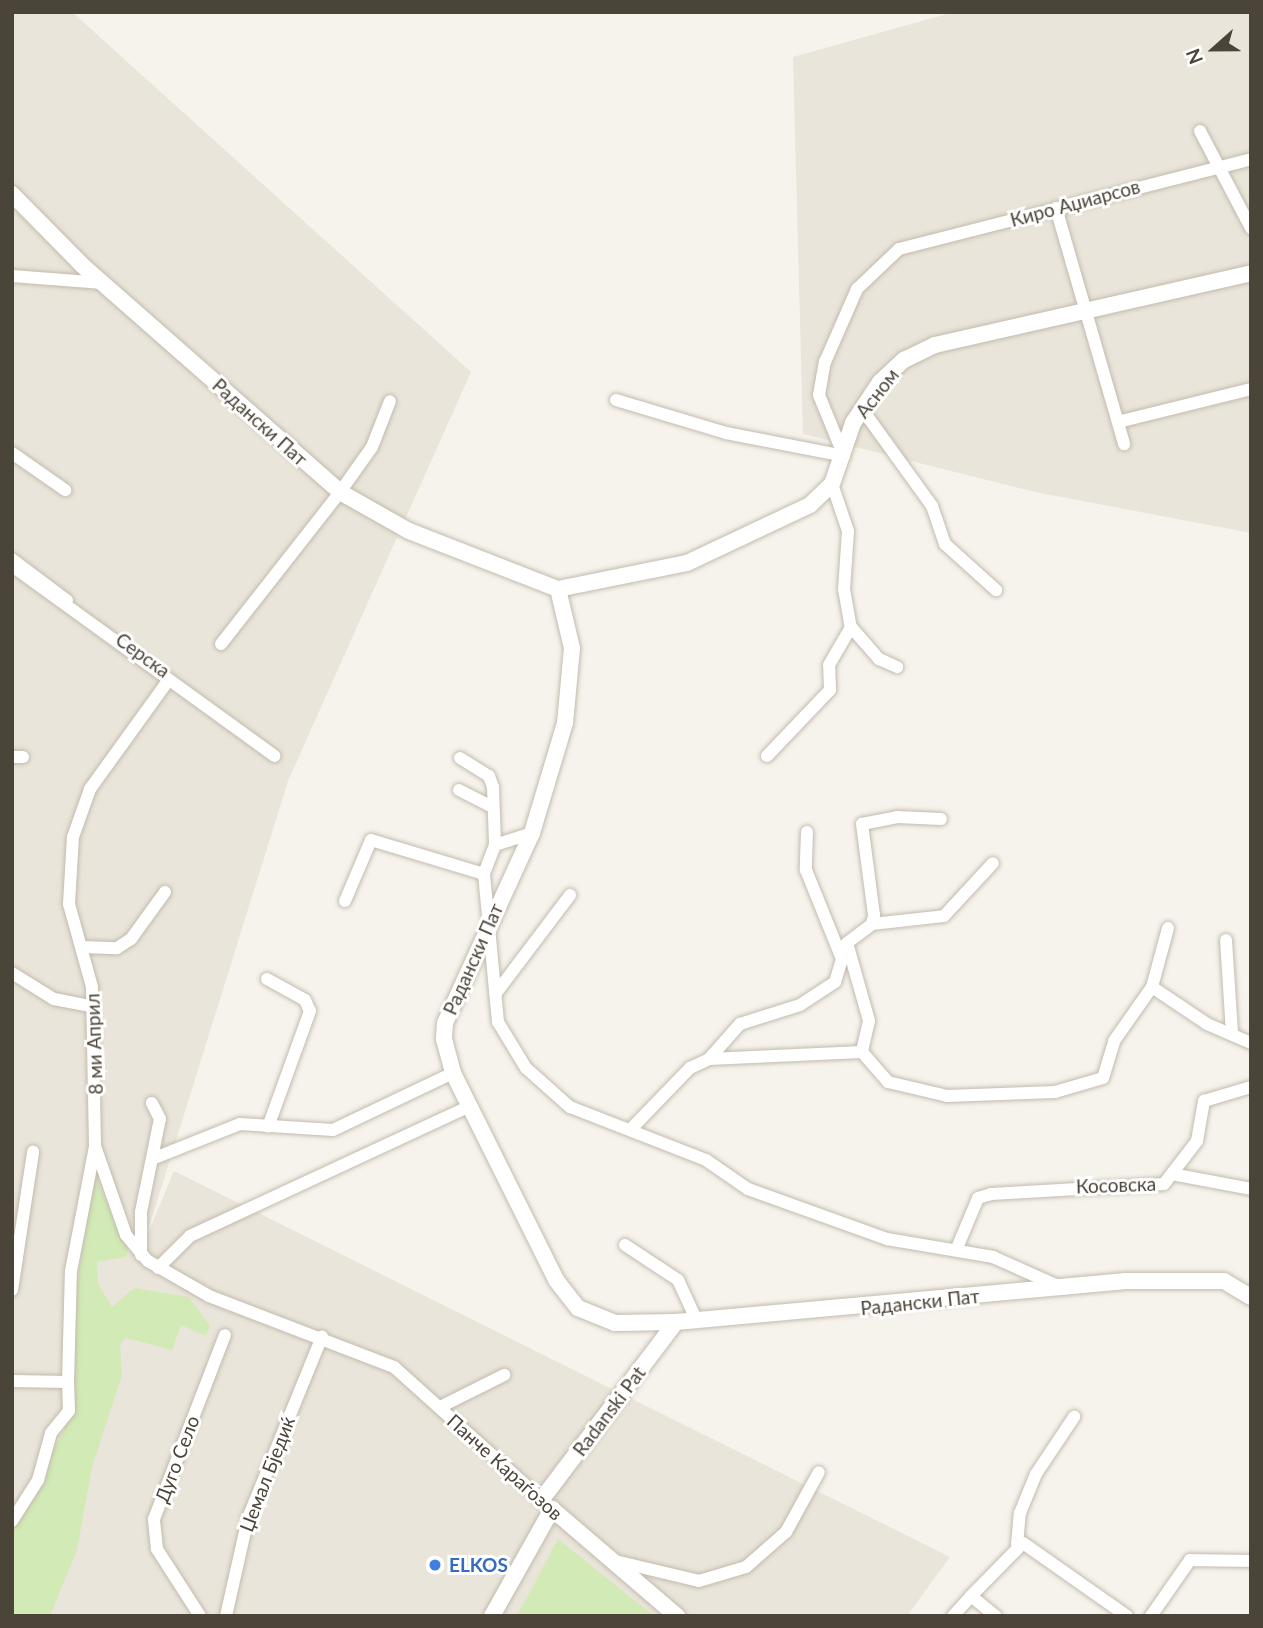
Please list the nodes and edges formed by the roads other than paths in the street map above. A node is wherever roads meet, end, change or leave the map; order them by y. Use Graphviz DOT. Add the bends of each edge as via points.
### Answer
graph roads {
  1 [pos="1200,131"];
  2 [pos="1251,159"];
  3 [pos="1221,165"];
  4 [pos="12,194"];
  5 [pos="1056,208"];
  6 [pos="1251,228"];
  7 [pos="1251,273"];
  8 [pos="12,276"];
  9 [pos="103,283"];
  10 [pos="1090,314"];
  11 [pos="1251,389"];
  12 [pos="616,400"];
  13 [pos="390,401"];
  14 [pos="862,409"];
  15 [pos="1118,422"];
  16 [pos="1124,444"];
  17 [pos="12,453"];
  18 [pos="844,456"];
  19 [pos="832,484"];
  20 [pos="65,490"];
  21 [pos="340,492"];
  22 [pos="12,558"];
  23 [pos="12,566"];
  24 [pos="558,589"];
  25 [pos="996,590"];
  26 [pos="851,627"];
  27 [pos="222,644"];
  28 [pos="897,667"];
  29 [pos="168,681"];
  30 [pos="271,754"];
  31 [pos="767,757"];
  32 [pos="460,758"];
  33 [pos="458,790"];
  34 [pos="493,807"];
  35 [pos="941,819"];
  36 [pos="807,832"];
  37 [pos="532,833"];
  38 [pos="495,845"];
  39 [pos="993,863"];
  40 [pos="484,874"];
  41 [pos="165,892"];
  42 [pos="570,895"];
  43 [pos="345,901"];
  44 [pos="872,925"];
  45 [pos="1168,928"];
  46 [pos="487,932"];
  47 [pos="1226,940"];
  48 [pos="847,943"];
  49 [pos="83,947"];
  50 [pos="842,959"];
  51 [pos="12,973"];
  52 [pos="267,979"];
  53 [pos="1152,987"];
  54 [pos="496,993"];
  55 [pos="89,1006"];
  56 [pos="1232,1034"];
  57 [pos="1251,1044"];
  58 [pos="862,1052"];
  59 [pos="709,1059"];
  60 [pos="453,1073"];
  61 [pos="1251,1087"];
  62 [pos="152,1103"];
  63 [pos="470,1106"];
  64 [pos="268,1127"];
  65 [pos="631,1129"];
  66 [pos="95,1146"];
  67 [pos="33,1152"];
  68 [pos="152,1159"];
  69 [pos="1177,1175"];
  70 [pos="1251,1189"];
  71 [pos="625,1245"];
  72 [pos="957,1248"];
  73 [pos="141,1255"];
  74 [pos="158,1268"];
  75 [pos="1063,1289"];
  76 [pos="12,1290"];
  77 [pos="1251,1297"];
  78 [pos="696,1319"];
  79 [pos="676,1322"];
  80 [pos="225,1335"];
  81 [pos="322,1337"];
  82 [pos="504,1374"];
  83 [pos="12,1381"];
  84 [pos="68,1382"];
  85 [pos="440,1407"];
  86 [pos="1074,1417"];
  87 [pos="818,1472"];
  88 [pos="547,1504"];
  89 [pos="12,1521"];
  90 [pos="1017,1545"];
  91 [pos="606,1558"];
  92 [pos="1251,1561"];
  93 [pos="971,1597"];
  94 [pos="673,1615"];
  95 [pos="201,1616"];
  96 [pos="226,1616"];
  97 [pos="492,1616"];
  98 [pos="953,1616"];
  99 [pos="996,1616"];
  100 [pos="1127,1616"];
  101 [pos="1151,1616"];
  1 -- 3 [label="street"];
  2 -- 3 [label="street, Киро Аџиарсов"];
  3 -- 5 [label="street, Киро Аџиарсов"];
  3 -- 6 [label="street"];
  4 -- 9 [label="street, Радански Пат"];
  5 -- 10 [label="street"];
  5 -- 18 [label="street, Киро Аџиарсов" via="899,249 857,289 825,362 819,395"];
  7 -- 10 [label="street, Асном"];
  8 -- 9 [label="street"];
  9 -- 21 [label="street, Радански Пат"];
  10 -- 14 [label="street, Асном" via="935,345 904,360"];
  10 -- 15 [label="street"];
  11 -- 15 [label="street"];
  12 -- 18 [label="street" via="726,433"];
  13 -- 21 [label="street" via="372,447"];
  14 -- 18 [label="street, Асном"];
  14 -- 25 [label="street" via="932,506 945,544"];
  15 -- 16 [label="street"];
  17 -- 20 [label="street"];
  18 -- 19 [label="street, Асном"];
  19 -- 24 [label="street" via="774,527 729,548 687,563"];
  19 -- 26 [label="street" via="848,531 844,589"];
  21 -- 24 [label="street, Радански Пат" via="409,531"];
  21 -- 27 [label="street"];
  22 -- 30 [label="street, Серска"];
  23 -- 29 [label="street"];
  24 -- 37 [label="street, Радански Пат" via="572,664 565,723"];
  26 -- 28 [label="street" via="879,659"];
  26 -- 31 [label="street" via="830,665 830,690"];
  29 -- 30 [label="street"];
  29 -- 49 [label="street, 8 ми Април" via="90,789 73,837 69,904"];
  32 -- 34 [label="street" via="489,776"];
  33 -- 34 [label="street"];
  34 -- 38 [label="street"];
  35 -- 44 [label="street" via="897,817 862,824"];
  36 -- 50 [label="street" via="806,870"];
  37 -- 38 [label="street"];
  37 -- 46 [label="street, Радански Пат"];
  38 -- 40 [label="street"];
  39 -- 44 [label="street" via="944,916"];
  40 -- 43 [label="street" via="371,840"];
  40 -- 46 [label="street"];
  41 -- 49 [label="street" via="131,939 117,948"];
  42 -- 54 [label="street"];
  44 -- 48 [label="street"];
  45 -- 53 [label="street"];
  46 -- 54 [label="street" via="496,958"];
  46 -- 60 [label="street, Радански Пат" via="445,1023"];
  47 -- 56 [label="street"];
  48 -- 50 [label="street"];
  48 -- 58 [label="street" via="869,1021"];
  49 -- 55 [label="street, 8 ми Април"];
  50 -- 59 [label="street" via="835,982 800,1005 740,1024"];
  51 -- 55 [label="street" via="54,999"];
  52 -- 64 [label="street" via="305,1000 310,1010"];
  53 -- 56 [label="street"];
  53 -- 58 [label="street" via="1114,1041 1103,1077 1092,1084 947,1096 888,1082"];
  54 -- 65 [label="street" via="498,1022 526,1068 570,1107"];
  55 -- 66 [label="street, 8 ми Април"];
  56 -- 57 [label="street"];
  58 -- 59 [label="street"];
  59 -- 65 [label="street" via="690,1068"];
  60 -- 63 [label="street, Радански Пат"];
  60 -- 64 [label="street" via="333,1130"];
  61 -- 69 [label="street, Косовска" via="1203,1101 1197,1141"];
  62 -- 68 [label="street" via="160,1119"];
  63 -- 74 [label="street" via="190,1236"];
  63 -- 79 [label="street, Радански Пат" via="565,1294 592,1318"];
  64 -- 68 [label="street" via="240,1124 209,1131"];
  65 -- 72 [label="street" via="706,1160 748,1189 887,1239"];
  66 -- 73 [label="street" via="126,1235"];
  66 -- 84 [label="street, 8 ми Април" via="71,1271"];
  67 -- 76 [label="street"];
  68 -- 73 [label="street"];
  69 -- 70 [label="street"];
  69 -- 72 [label="street, Косовска" via="1150,1187 1036,1188 978,1198"];
  71 -- 78 [label="street" via="678,1280"];
  72 -- 75 [label="street" via="993,1256"];
  73 -- 74 [label="street"];
  74 -- 81 [label="street, Панче Караѓозов" via="183,1283"];
  75 -- 77 [label="street, Радански Пат" via="1126,1281 1224,1280"];
  75 -- 78 [label="street, Радански Пат"];
  78 -- 79 [label="street, Радански Пат"];
  79 -- 88 [label="street, Radanski Pat"];
  80 -- 95 [label="street, Дуго Село" via="154,1518 157,1549"];
  81 -- 85 [label="street, Панче Караѓозов" via="394,1367"];
  81 -- 96 [label="street, Џемал Бједиќ" via="248,1518"];
  82 -- 85 [label="street"];
  83 -- 84 [label="street"];
  84 -- 89 [label="street, 8 ми Април" via="69,1411 51,1433 38,1480"];
  85 -- 88 [label="street, Панче Караѓозов"];
  86 -- 90 [label="street" via="1036,1474 1020,1513"];
  87 -- 91 [label="street" via="786,1532 746,1567 699,1581"];
  88 -- 91 [label="street, Панче Караѓозов"];
  88 -- 97 [label="street, Radanski Pat"];
  90 -- 93 [label="street"];
  90 -- 100 [label="street" via="1034,1549"];
  91 -- 94 [label="street, Панче Караѓозов"];
  92 -- 101 [label="street" via="1190,1560"];
  93 -- 98 [label="street"];
  93 -- 99 [label="street"];
}
